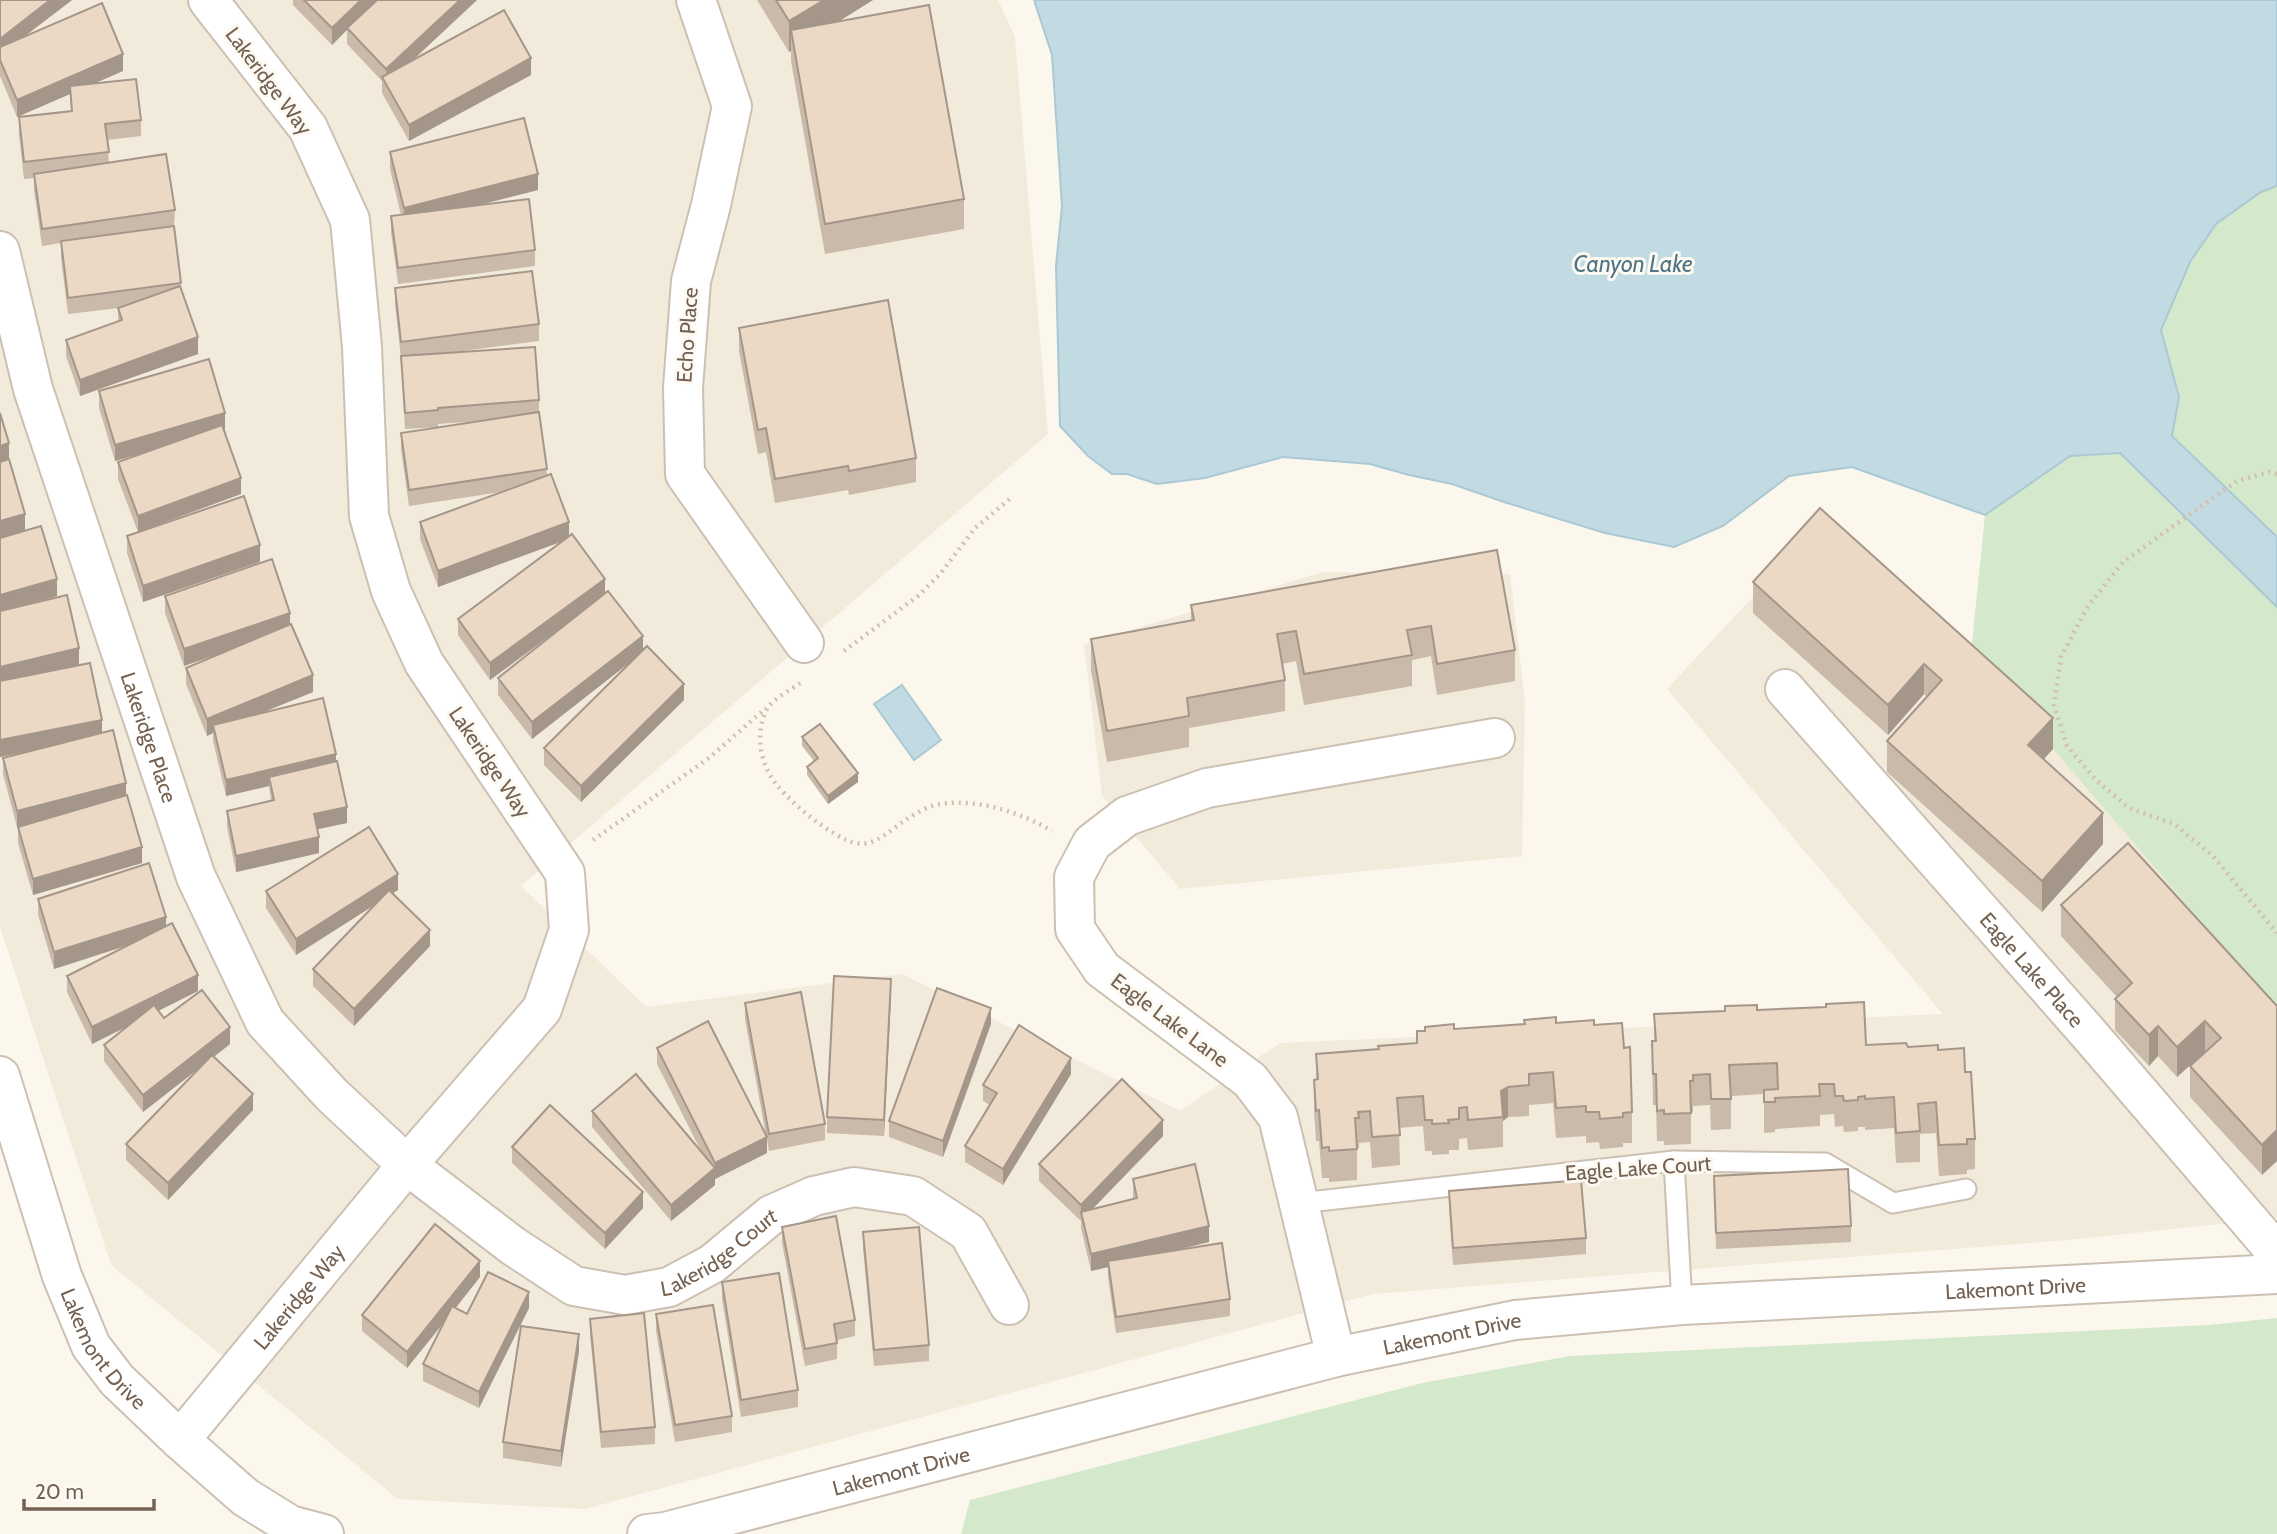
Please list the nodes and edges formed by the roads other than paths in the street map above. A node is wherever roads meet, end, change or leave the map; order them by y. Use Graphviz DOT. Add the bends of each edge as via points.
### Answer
graph roads {
  1 [pos="208,0"];
  2 [pos="695,0"];
  3 [pos="0,251"];
  4 [pos="816,654"];
  5 [pos="1785,689"];
  6 [pos="1495,738"];
  7 [pos="0,1076"];
  8 [pos="1674,1161"];
  9 [pos="407,1165"];
  10 [pos="1966,1189"];
  11 [pos="1300,1203"];
  12 [pos="2277,1253"];
  13 [pos="2277,1273"];
  14 [pos="1009,1305"];
  15 [pos="1682,1305"];
  16 [pos="1336,1357"];
  17 [pos="180,1440"];
  18 [pos="324,1534"];
  19 [pos="647,1534"];
  1 -- 9 [label="street, Lakeridge Way" via="308,128 350,220 362,347 369,516 391,591 424,663 565,873 569,930 542,1009"];
  2 -- 4 [label="street, Echo Place" via="732,106 691,281 682,388 685,474"];
  3 -- 9 [label="street, Lakeridge Place" via="33,389 196,877 265,1022 332,1096"];
  5 -- 12 [label="street, Eagle Lake Place"];
  6 -- 11 [label="street, Eagle Lake Lane" via="1207,788 1127,816 1092,843 1074,877 1075,929 1102,969 1250,1080 1278,1117"];
  7 -- 17 [label="street, Lakemont Drive" via="62,1276 91,1346 117,1380"];
  8 -- 10 [label="lane, Eagle Lake Court" via="1825,1163 1893,1203"];
  8 -- 11 [label="lane, Eagle Lake Court"];
  8 -- 15 [label="lane"];
  9 -- 14 [label="street, Lakeridge Court" via="513,1247 574,1286 625,1295 668,1287 712,1264 771,1215 814,1196 854,1187 913,1196 968,1232"];
  9 -- 17 [label="street, Lakeridge Way"];
  11 -- 16 [label="street, Eagle Lake Lane"];
  13 -- 15 [label="street, Lakemont Drive"];
  15 -- 16 [label="street, Lakemont Drive" via="1516,1320"];
  16 -- 19 [label="street, Lakemont Drive"];
  17 -- 18 [label="street, Lakemont Drive" via="245,1497 290,1525"];
}
